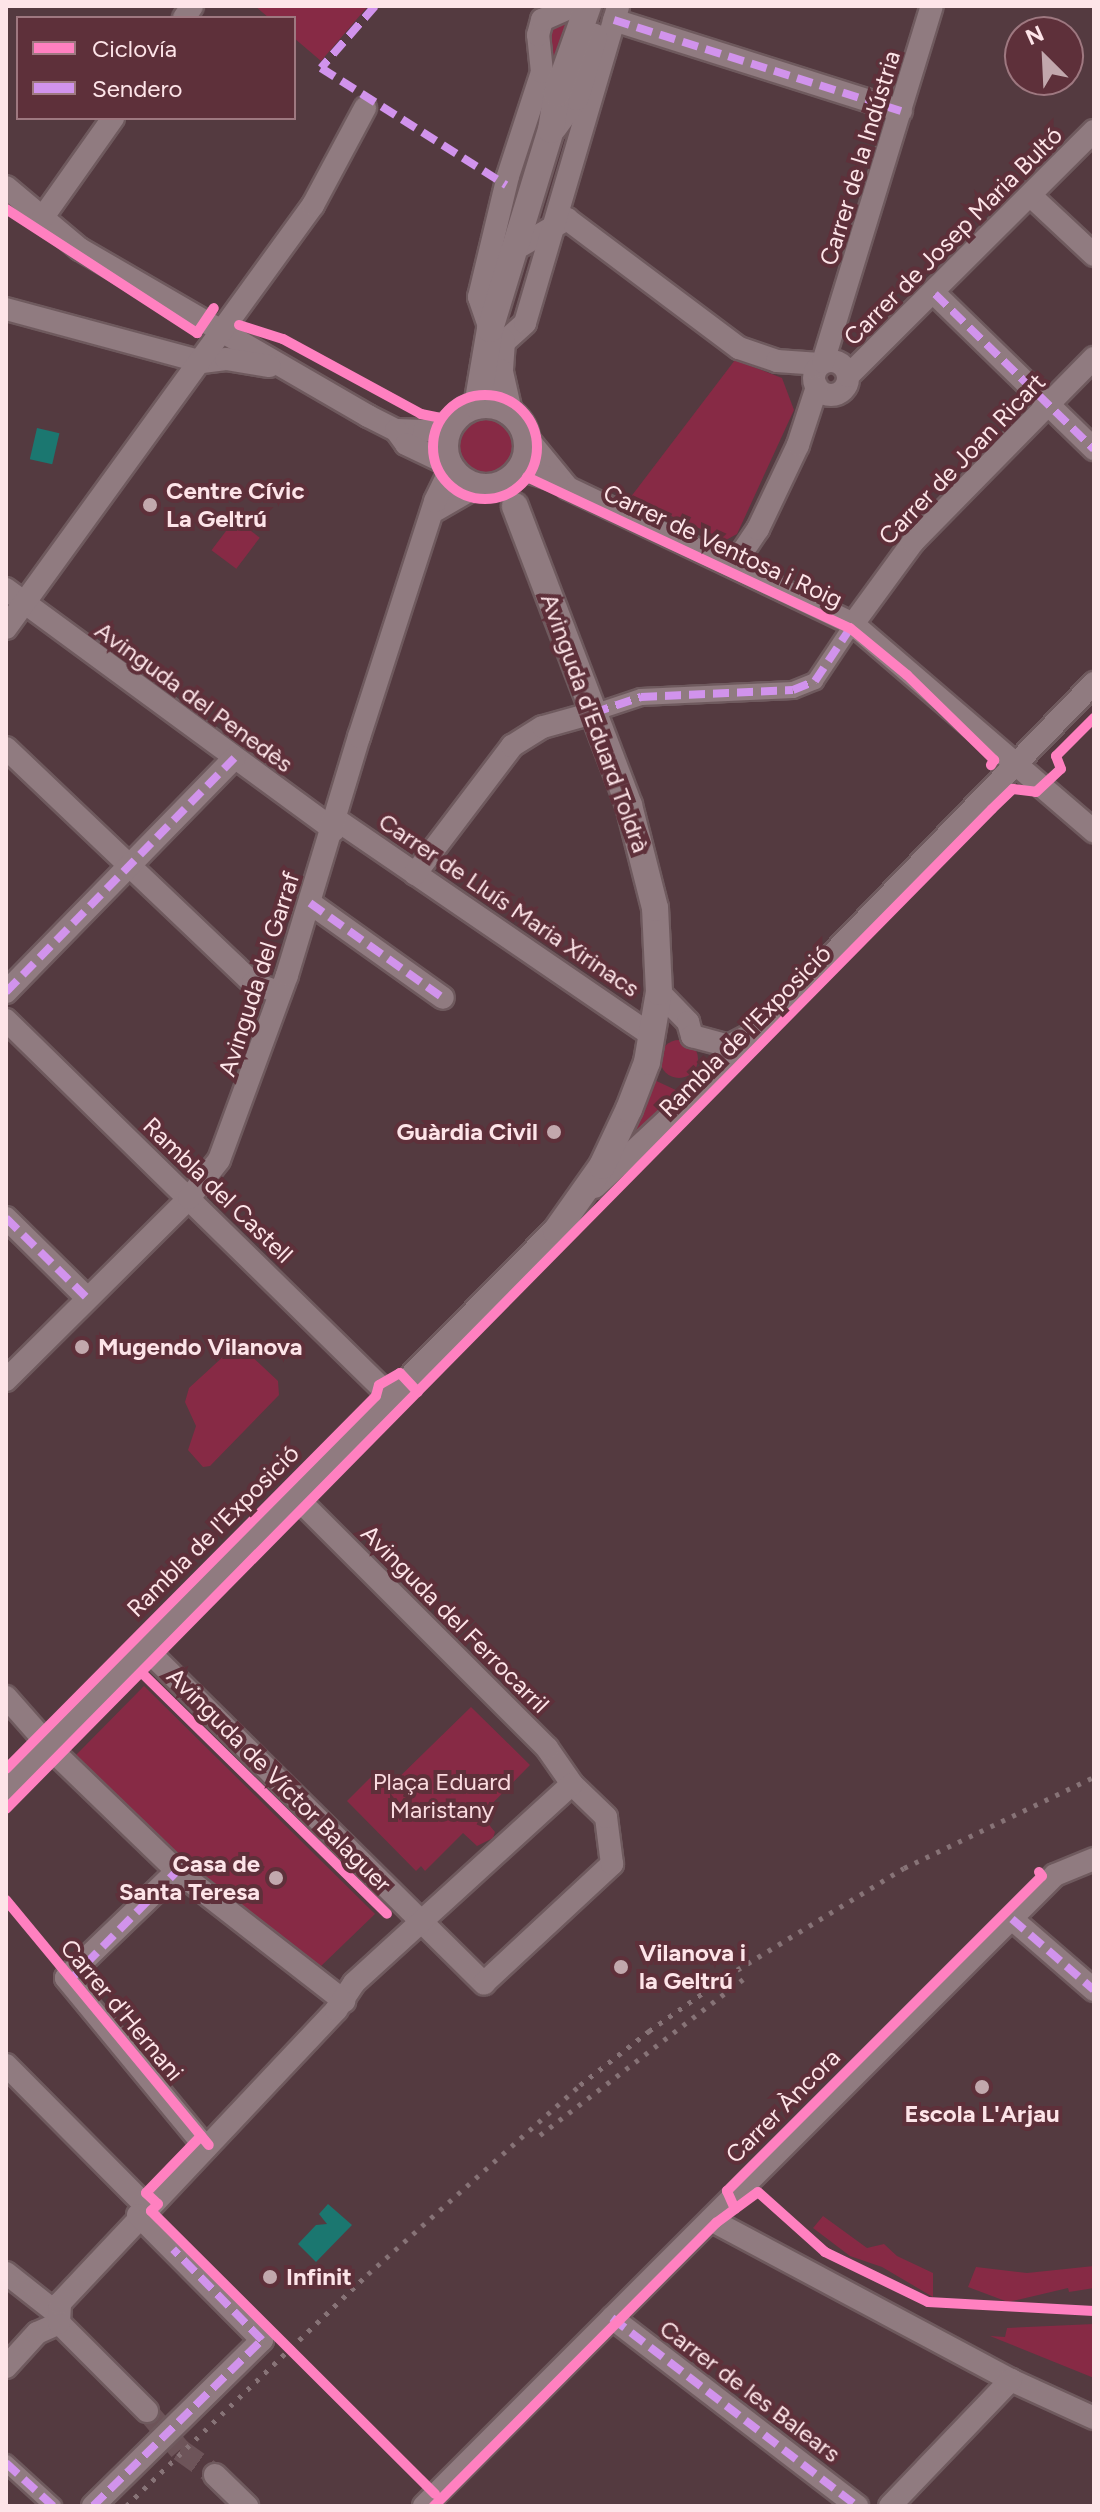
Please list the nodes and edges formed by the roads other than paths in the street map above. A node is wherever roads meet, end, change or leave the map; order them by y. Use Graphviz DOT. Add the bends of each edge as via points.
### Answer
graph roads {
  1 [pos="932,6"];
  2 [pos="612,11"];
  3 [pos="577,12"];
  4 [pos="590,55"];
  5 [pos="365,108"];
  6 [pos="901,111"];
  7 [pos="112,120"];
  8 [pos="551,130"];
  9 [pos="1094,131"];
  10 [pos="6,187"];
  11 [pos="1031,196"];
  12 [pos="43,217"];
  13 [pos="552,223"];
  14 [pos="512,251"];
  15 [pos="1094,255"];
  16 [pos="935,294"];
  17 [pos="6,309"];
  18 [pos="221,328"];
  19 [pos="496,336"];
  20 [pos="1094,358"];
  21 [pos="202,362"];
  22 [pos="277,367"];
  23 [pos="829,376"];
  24 [pos="1049,405"];
  25 [pos="477,406"];
  26 [pos="509,412"];
  27 [pos="452,422"];
  28 [pos="396,430"];
  29 [pos="527,438"];
  30 [pos="1094,449"];
  31 [pos="450,466"];
  32 [pos="517,473"];
  33 [pos="557,480"];
  34 [pos="482,487"];
  35 [pos="515,506"];
  36 [pos="436,510"];
  37 [pos="733,566"];
  38 [pos="6,589"];
  39 [pos="24,606"];
  40 [pos="853,624"];
  41 [pos="6,628"];
  42 [pos="1094,683"];
  43 [pos="593,713"];
  44 [pos="6,748"];
  45 [pos="234,758"];
  46 [pos="1017,764"];
  47 [pos="335,825"];
  48 [pos="1094,831"];
  49 [pos="130,865"];
  50 [pos="415,874"];
  51 [pos="310,903"];
  52 [pos="6,992"];
  53 [pos="659,992"];
  54 [pos="280,993"];
  55 [pos="443,998"];
  56 [pos="6,1020"];
  57 [pos="651,1035"];
  58 [pos="749,1035"];
  59 [pos="189,1198"];
  60 [pos="579,1202"];
  61 [pos="6,1218"];
  62 [pos="87,1298"];
  63 [pos="6,1380"];
  64 [pos="392,1398"];
  65 [pos="295,1496"];
  66 [pos="145,1648"];
  67 [pos="6,1697"];
  68 [pos="48,1747"];
  69 [pos="572,1784"];
  70 [pos="6,1790"];
  71 [pos="1094,1859"];
  72 [pos="177,1871"];
  73 [pos="1012,1919"];
  74 [pos="425,1922"];
  75 [pos="1094,1990"];
  76 [pos="344,2001"];
  77 [pos="6,2065"];
  78 [pos="206,2148"];
  79 [pos="145,2211"];
  80 [pos="711,2220"];
  81 [pos="6,2273"];
  82 [pos="59,2313"];
  83 [pos="612,2318"];
  84 [pos="6,2367"];
  85 [pos="1011,2380"];
  86 [pos="147,2411"];
  87 [pos="1094,2418"];
  88 [pos="6,2463"];
  89 [pos="215,2475"];
  90 [pos="435,2502"];
  91 [pos="53,2506"];
  92 [pos="93,2506"];
  93 [pos="247,2506"];
  94 [pos="857,2506"];
  95 [pos="890,2506"];
  1 -- 6 [label="street, Carrer de la Indústria"];
  2 -- 4 [label="street"];
  2 -- 6 [label="street"];
  2 -- 13 [label="street"];
  3 -- 4 [label="street" via="590,29"];
  3 -- 8 [label="street"];
  3 -- 19 [label="street" via="542,20 538,35 542,72 508,176 479,297"];
  4 -- 8 [label="street" via="576,97"];
  5 -- 18 [label="street" via="313,205"];
  6 -- 23 [label="street, Carrer de la Indústria" via="837,324 824,346"];
  7 -- 12 [label="street"];
  8 -- 14 [label="street"];
  9 -- 11 [label="street, Carrer de Josep Maria Bultó"];
  10 -- 12 [label="street"];
  11 -- 15 [label="street"];
  11 -- 16 [label="street, Carrer de Josep Maria Bultó"];
  12 -- 18 [label="street" via="80,249"];
  13 -- 14 [label="street"];
  13 -- 19 [label="street" via="525,323"];
  13 -- 23 [label="street" via="567,219 713,332 777,361"];
  14 -- 19 [label="street"];
  16 -- 23 [label="street, Carrer de Josep Maria Bultó"];
  16 -- 24 [label="street"];
  17 -- 21 [label="street"];
  18 -- 21 [label="street"];
  18 -- 22 [label="street"];
  19 -- 25 [label="street"];
  19 -- 26 [label="street"];
  20 -- 24 [label="street, Carrer de Joan Ricart"];
  21 -- 22 [label="street" via="226,359"];
  21 -- 39 [label="street"];
  22 -- 28 [label="street"];
  23 -- 37 [label="street, Carrer de la Indústria" via="758,529"];
  24 -- 30 [label="street"];
  24 -- 40 [label="street, Carrer de Joan Ricart" via="913,542"];
  25 -- 26 [label="street"];
  25 -- 27 [label="street"];
  26 -- 29 [label="street"];
  27 -- 28 [label="street" via="424,431"];
  27 -- 31 [label="street" via="444,443"];
  28 -- 31 [label="street" via="406,444"];
  29 -- 32 [label="street"];
  29 -- 33 [label="street, Carrer de Ventosa i Roig"];
  31 -- 34 [label="street"];
  31 -- 36 [label="street, Avinguda del Garraf"];
  32 -- 33 [label="street, Carrer de Ventosa i Roig"];
  32 -- 34 [label="street"];
  32 -- 35 [label="street, Avinguda d'Eduard Toldrà"];
  33 -- 37 [label="street, Carrer de Ventosa i Roig"];
  34 -- 35 [label="street"];
  34 -- 36 [label="street"];
  35 -- 43 [label="street, Avinguda d'Eduard Toldrà"];
  36 -- 47 [label="street, Avinguda del Garraf" via="359,737"];
  37 -- 40 [label="street, Carrer de Ventosa i Roig"];
  38 -- 39 [label="street, Avinguda del Penedès"];
  39 -- 41 [label="street"];
  39 -- 45 [label="street, Avinguda del Penedès"];
  40 -- 43 [label="street, Carrer de Joan Ricart" via="815,681 793,690 641,697"];
  40 -- 46 [label="street, Carrer de Ventosa i Roig"];
  42 -- 46 [label="street, Rambla de l'Exposició"];
  43 -- 50 [label="street, Carrer de Joan Ricart" via="543,727 512,746"];
  43 -- 53 [label="street, Avinguda d'Eduard Toldrà" via="650,882"];
  44 -- 49 [label="street"];
  45 -- 47 [label="street, Avinguda del Penedès"];
  45 -- 49 [label="street"];
  46 -- 48 [label="street, Carrer de Ventosa i Roig"];
  46 -- 58 [label="street, Rambla de l'Exposició"];
  47 -- 50 [label="street, Carrer de Lluís Maria Xirinacs"];
  47 -- 51 [label="street, Avinguda del Garraf"];
  49 -- 52 [label="street"];
  49 -- 54 [label="street" via="253,983"];
  50 -- 57 [label="street, Carrer de Lluís Maria Xirinacs"];
  51 -- 54 [label="street, Avinguda del Garraf"];
  51 -- 55 [label="street"];
  53 -- 57 [label="street, Avinguda d'Eduard Toldrà"];
  53 -- 58 [label="street" via="688,1022 692,1036 729,1046"];
  54 -- 59 [label="street, Avinguda del Garraf" via="237,1124 219,1160"];
  56 -- 59 [label="street, Rambla del Castell"];
  57 -- 60 [label="street, Rambla de l'Exposició" via="629,1109"];
  58 -- 60 [label="street, Rambla de l'Exposició" via="720,1071"];
  59 -- 62 [label="street, Avinguda del Garraf"];
  59 -- 64 [label="street, Rambla del Castell"];
  60 -- 64 [label="street, Rambla de l'Exposició"];
  61 -- 62 [label="street"];
  62 -- 63 [label="street, Avinguda del Garraf"];
  64 -- 65 [label="street, Rambla de l'Exposició"];
  65 -- 66 [label="street, Rambla de l'Exposició"];
  65 -- 69 [label="street, Avinguda del Ferrocarril" via="547,1748"];
  66 -- 68 [label="street, Rambla de l'Exposició"];
  66 -- 74 [label="street, Avinguda de Víctor Balaguer"];
  67 -- 68 [label="street"];
  68 -- 70 [label="street, Rambla de l'Exposició"];
  68 -- 72 [label="street"];
  69 -- 74 [label="street"];
  69 -- 74 [label="street" via="606,1817 612,1864 484,1983"];
  71 -- 73 [label="street, Carrer Àncora" via="1055,1875"];
  72 -- 76 [label="street"];
  72 -- 78 [label="street, Carrer d'Hernani" via="66,1978"];
  73 -- 75 [label="street"];
  73 -- 80 [label="street, Carrer Àncora"];
  74 -- 76 [label="street" via="404,1933 354,1983"];
  76 -- 78 [label="street"];
  77 -- 79 [label="street"];
  78 -- 79 [label="street"];
  79 -- 82 [label="street"];
  79 -- 92 [label="street" via="262,2340"];
  80 -- 83 [label="street, Carrer Àncora"];
  80 -- 85 [label="street"];
  81 -- 82 [label="street"];
  82 -- 84 [label="street"];
  82 -- 86 [label="street"];
  83 -- 90 [label="street, Carrer Àncora"];
  83 -- 94 [label="street, Carrer de les Balears"];
  85 -- 87 [label="street"];
  85 -- 95 [label="street"];
  88 -- 91 [label="street"];
  89 -- 93 [label="street"];
}
